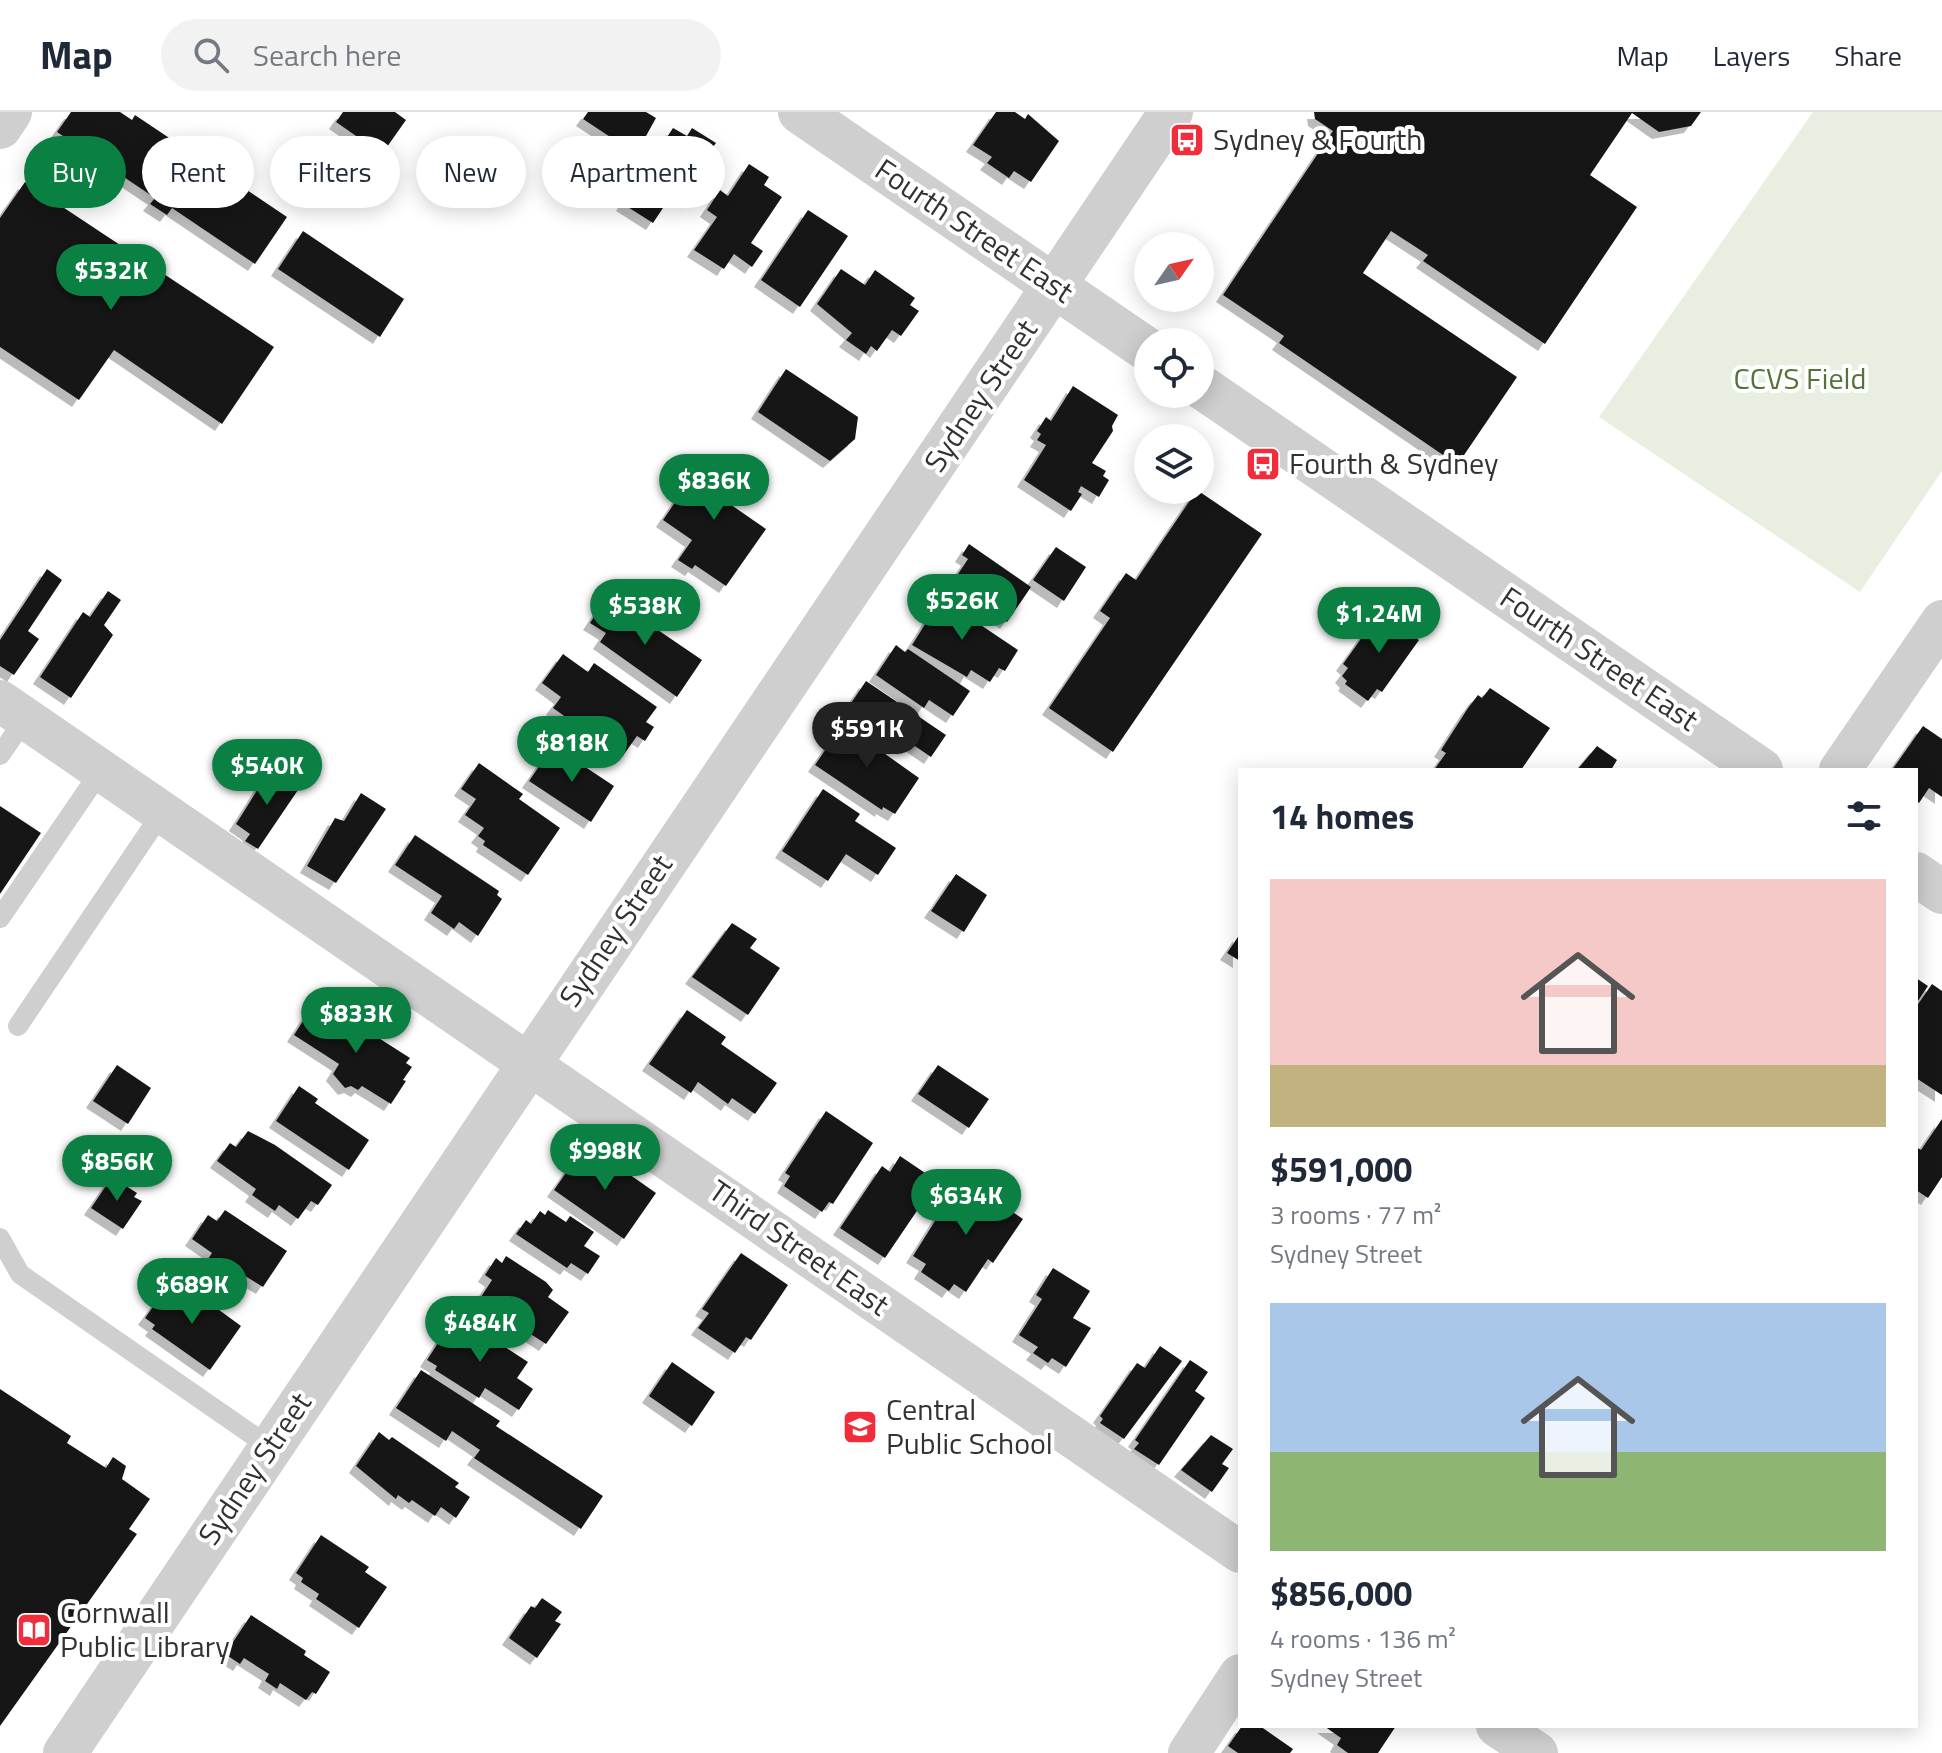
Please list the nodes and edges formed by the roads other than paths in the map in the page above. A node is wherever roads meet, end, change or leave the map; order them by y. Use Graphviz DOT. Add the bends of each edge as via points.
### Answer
graph roads {
  1 [pos="10,112"];
  2 [pos="800,112"];
  3 [pos="1171,112"];
  4 [pos="0,127"];
  5 [pos="1056,287"];
  6 [pos="1134,340"];
  7 [pos="1214,396"];
  8 [pos="1942,621"];
  9 [pos="12,710"];
  10 [pos="0,755"];
  11 [pos="1758,768"];
  12 [pos="1841,768"];
  13 [pos="102,769"];
  14 [pos="163,811"];
  15 [pos="1918,875"];
  16 [pos="1942,892"];
  17 [pos="0,918"];
  18 [pos="18,1026"];
  19 [pos="528,1061"];
  20 [pos="0,1238"];
  21 [pos="270,1447"];
  22 [pos="1238,1551"];
  23 [pos="1238,1678"];
  24 [pos="1500,1728"];
  25 [pos="65,1753"];
  26 [pos="1189,1753"];
  27 [pos="1537,1753"];
  1 -- 4 [label="street"];
  2 -- 5 [label="street, Fourth Street East"];
  3 -- 5 [label="street, Sydney Street"];
  5 -- 6 [label="street, Fourth Street East"];
  5 -- 19 [label="street, Sydney Street"];
  7 -- 11 [label="street, Fourth Street East"];
  8 -- 12 [label="street"];
  9 -- 10 [label="lane"];
  9 -- 13 [label="street, Third Street East"];
  13 -- 14 [label="street, Third Street East"];
  13 -- 17 [label="lane"];
  14 -- 18 [label="lane"];
  14 -- 19 [label="street, Third Street East"];
  15 -- 16 [label="street"];
  19 -- 21 [label="street, Sydney Street"];
  19 -- 22 [label="street, Third Street East"];
  20 -- 21 [label="lane" via="20,1274"];
  21 -- 25 [label="street, Sydney Street"];
  23 -- 26 [label="street"];
  24 -- 27 [label="street"];
}
